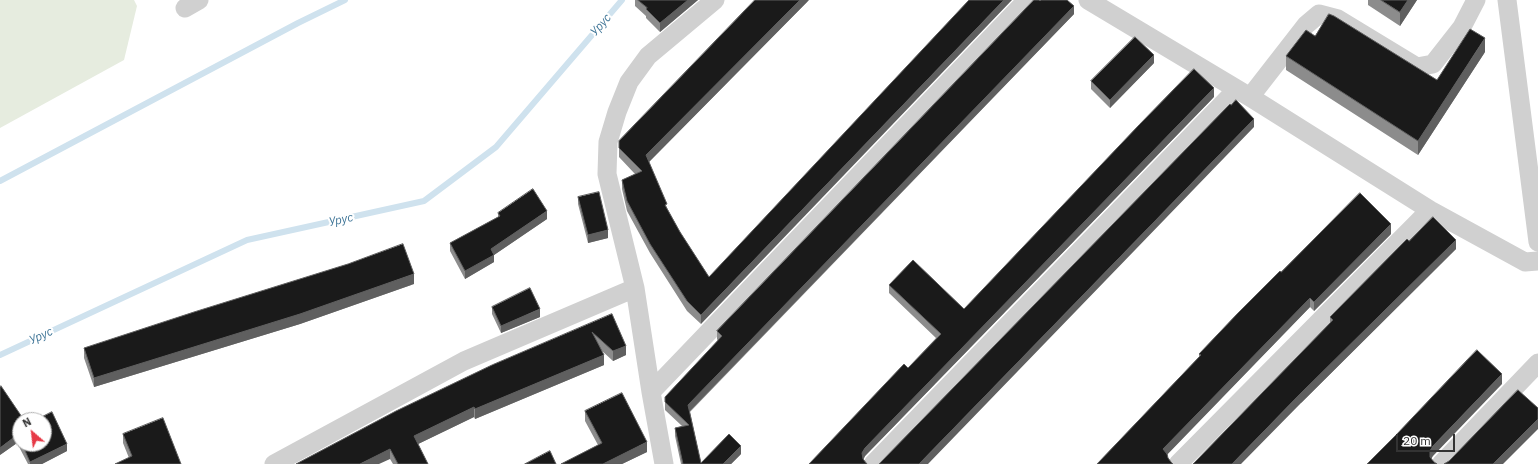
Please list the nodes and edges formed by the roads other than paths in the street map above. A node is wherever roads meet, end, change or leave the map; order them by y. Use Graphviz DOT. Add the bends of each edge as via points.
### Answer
graph roads {
  1 [pos="715,0"];
  2 [pos="1027,0"];
  3 [pos="1088,0"];
  4 [pos="1476,0"];
  5 [pos="1507,0"];
  6 [pos="1244,93"];
  7 [pos="1430,210"];
  8 [pos="1538,242"];
  9 [pos="1538,261"];
  10 [pos="635,288"];
  11 [pos="1538,363"];
  12 [pos="651,392"];
  13 [pos="274,464"];
  14 [pos="664,464"];
  15 [pos="873,464"];
  16 [pos="1178,464"];
  17 [pos="1442,464"];
  1 -- 10 [label="street" via="648,56 629,82 608,142 607,174"];
  2 -- 12 [label="street"];
  3 -- 6 [label="street"];
  4 -- 6 [label="street" via="1462,27 1433,64 1417,67 1338,19 1319,14"];
  5 -- 8 [label="street"];
  6 -- 7 [label="street"];
  6 -- 15 [label="street"];
  7 -- 9 [label="street" via="1525,262"];
  7 -- 16 [label="street"];
  10 -- 12 [label="street"];
  10 -- 13 [label="street" via="464,361"];
  11 -- 17 [label="street"];
  12 -- 14 [label="street"];
}
